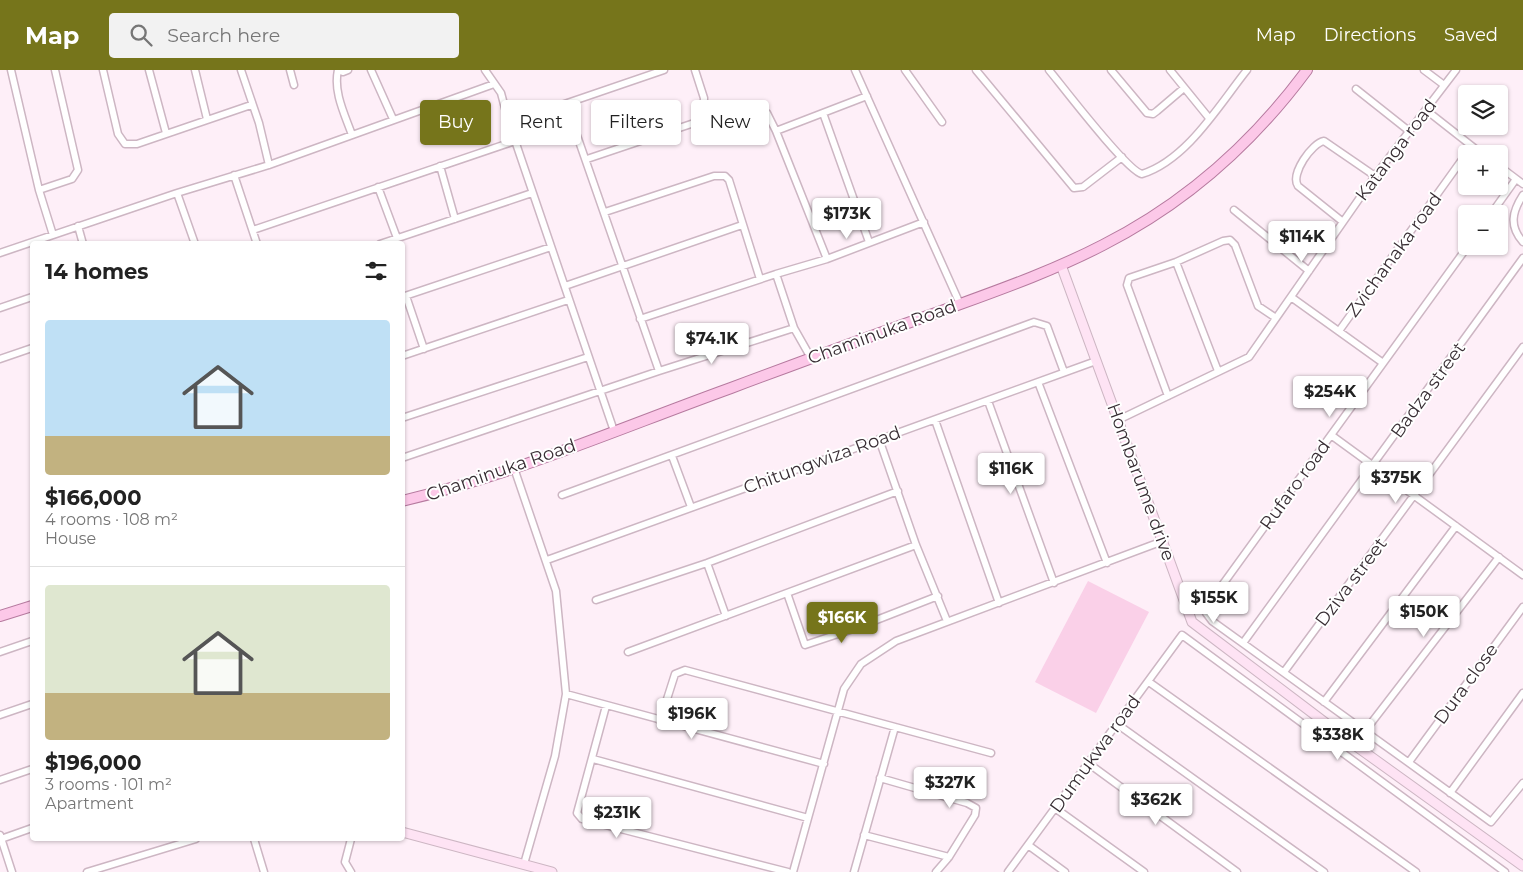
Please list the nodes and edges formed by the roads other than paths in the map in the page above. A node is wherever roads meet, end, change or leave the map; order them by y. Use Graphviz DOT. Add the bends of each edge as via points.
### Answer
graph roads {
  1 [pos="11,70"];
  2 [pos="55,70"];
  3 [pos="103,70"];
  4 [pos="149,70"];
  5 [pos="195,70"];
  6 [pos="241,70"];
  7 [pos="290,70"];
  8 [pos="338,70"];
  9 [pos="348,70"];
  10 [pos="371,70"];
  11 [pos="664,70"];
  12 [pos="696,70"];
  13 [pos="855,70"];
  14 [pos="905,70"];
  15 [pos="976,70"];
  16 [pos="1050,70"];
  17 [pos="1111,70"];
  18 [pos="1170,70"];
  19 [pos="1247,70"];
  20 [pos="1307,70"];
  21 [pos="1424,70"];
  22 [pos="1456,70"];
  23 [pos="489,71"];
  24 [pos="494,84"];
  25 [pos="294,85"];
  26 [pos="1444,85"];
  27 [pos="1184,88"];
  28 [pos="1356,89"];
  29 [pos="867,96"];
  30 [pos="503,100"];
  31 [pos="578,100"];
  32 [pos="704,100"];
  33 [pos="251,105"];
  34 [pos="1426,110"];
  35 [pos="823,113"];
  36 [pos="769,117"];
  37 [pos="1209,118"];
  38 [pos="207,119"];
  39 [pos="393,120"];
  40 [pos="942,122"];
  41 [pos="691,124"];
  42 [pos="776,131"];
  43 [pos="1409,131"];
  44 [pos="166,133"];
  45 [pos="352,135"];
  46 [pos="503,145"];
  47 [pos="516,145"];
  48 [pos="581,145"];
  49 [pos="1471,145"];
  50 [pos="1122,157"];
  51 [pos="586,159"];
  52 [pos="269,165"];
  53 [pos="1458,165"];
  54 [pos="440,166"];
  55 [pos="1508,173"];
  56 [pos="234,176"];
  57 [pos="1375,176"];
  58 [pos="1516,179"];
  59 [pos="1523,184"];
  60 [pos="378,187"];
  61 [pos="39,190"];
  62 [pos="177,193"];
  63 [pos="532,193"];
  64 [pos="1523,195"];
  65 [pos="1497,205"];
  66 [pos="1234,210"];
  67 [pos="605,212"];
  68 [pos="455,219"];
  69 [pos="924,222"];
  70 [pos="1343,222"];
  71 [pos="742,225"];
  72 [pos="78,226"];
  73 [pos="252,230"];
  74 [pos="53,235"];
  75 [pos="397,238"];
  76 [pos="35,241"];
  77 [pos="82,241"];
  78 [pos="194,241"];
  79 [pos="256,241"];
  80 [pos="388,241"];
  81 [pos="869,242"];
  82 [pos="1523,242"];
  83 [pos="30,243"];
  84 [pos="552,247"];
  85 [pos="0,253"];
  86 [pos="1461,255"];
  87 [pos="1523,258"];
  88 [pos="827,259"];
  89 [pos="1176,262"];
  90 [pos="1061,265"];
  91 [pos="622,266"];
  92 [pos="1309,271"];
  93 [pos="776,274"];
  94 [pos="760,279"];
  95 [pos="564,286"];
  96 [pos="405,296"];
  97 [pos="1291,297"];
  98 [pos="30,298"];
  99 [pos="405,299"];
  100 [pos="568,300"];
  101 [pos="960,304"];
  102 [pos="0,308"];
  103 [pos="1276,318"];
  104 [pos="640,320"];
  105 [pos="794,328"];
  106 [pos="1339,331"];
  107 [pos="1523,347"];
  108 [pos="30,349"];
  109 [pos="424,349"];
  110 [pos="405,355"];
  111 [pos="588,357"];
  112 [pos="811,358"];
  113 [pos="0,359"];
  114 [pos="1096,361"];
  115 [pos="1383,363"];
  116 [pos="659,371"];
  117 [pos="1218,371"];
  118 [pos="1064,372"];
  119 [pos="1038,382"];
  120 [pos="601,392"];
  121 [pos="1168,396"];
  122 [pos="988,401"];
  123 [pos="405,417"];
  124 [pos="935,420"];
  125 [pos="1118,420"];
  126 [pos="614,430"];
  127 [pos="1331,435"];
  128 [pos="879,439"];
  129 [pos="672,456"];
  130 [pos="405,457"];
  131 [pos="1373,466"];
  132 [pos="514,468"];
  133 [pos="898,491"];
  134 [pos="562,495"];
  135 [pos="1415,496"];
  136 [pos="405,501"];
  137 [pos="691,508"];
  138 [pos="1456,526"];
  139 [pos="1163,541"];
  140 [pos="916,544"];
  141 [pos="1499,557"];
  142 [pos="547,560"];
  143 [pos="707,563"];
  144 [pos="1107,563"];
  145 [pos="1523,575"];
  146 [pos="1054,583"];
  147 [pos="786,593"];
  148 [pos="938,596"];
  149 [pos="596,600"];
  150 [pos="999,603"];
  151 [pos="30,607"];
  152 [pos="1523,607"];
  153 [pos="0,616"];
  154 [pos="726,616"];
  155 [pos="948,622"];
  156 [pos="30,642"];
  157 [pos="1243,643"];
  158 [pos="0,652"];
  159 [pos="628,652"];
  160 [pos="1284,672"];
  161 [pos="1149,682"];
  162 [pos="1523,692"];
  163 [pos="566,694"];
  164 [pos="1324,702"];
  165 [pos="30,705"];
  166 [pos="606,706"];
  167 [pos="837,711"];
  168 [pos="0,715"];
  169 [pos="660,721"];
  170 [pos="1117,724"];
  171 [pos="894,727"];
  172 [pos="1365,731"];
  173 [pos="991,753"];
  174 [pos="593,760"];
  175 [pos="1409,762"];
  176 [pos="1088,763"];
  177 [pos="824,764"];
  178 [pos="30,770"];
  179 [pos="880,778"];
  180 [pos="0,780"];
  181 [pos="1522,785"];
  182 [pos="1450,793"];
  183 [pos="1055,808"];
  184 [pos="808,818"];
  185 [pos="30,829"];
  186 [pos="405,833"];
  187 [pos="864,835"];
  188 [pos="1,837"];
  189 [pos="189,841"];
  190 [pos="255,841"];
  191 [pos="350,841"];
  192 [pos="1028,845"];
  193 [pos="949,857"];
  194 [pos="1523,867"];
  195 [pos="524,868"];
  196 [pos="12,872"];
  197 [pos="87,872"];
  198 [pos="264,872"];
  199 [pos="351,872"];
  200 [pos="552,872"];
  201 [pos="788,872"];
  202 [pos="793,872"];
  203 [pos="854,872"];
  204 [pos="936,872"];
  205 [pos="1008,872"];
  206 [pos="1065,872"];
  207 [pos="1144,872"];
  208 [pos="1237,872"];
  209 [pos="1324,872"];
  210 [pos="1416,872"];
  211 [pos="1505,872"];
  212 [pos="1520,872"];
  1 -- 61 [label="street"];
  2 -- 61 [label="street" via="78,170 72,178"];
  3 -- 44 [label="street" via="118,134 125,144 137,144"];
  4 -- 44 [label="street"];
  5 -- 38 [label="street"];
  6 -- 33 [label="street"];
  7 -- 25 [label="street"];
  8 -- 9 [label="street"];
  8 -- 45 [label="street" via="337,89"];
  10 -- 39 [label="street"];
  11 -- 31 [label="street"];
  12 -- 32 [label="street"];
  13 -- 29 [label="street"];
  14 -- 40 [label="street"];
  15 -- 50 [label="street" via="1074,188 1083,187"];
  16 -- 50 [label="street"];
  17 -- 27 [label="street" via="1147,113 1157,112"];
  18 -- 27 [label="street"];
  19 -- 37 [label="street"];
  20 -- 90 [label="main road, Chaminuka Road" via="1258,129 1200,182 1131,230"];
  21 -- 26 [label="street"];
  22 -- 26 [label="street, Katanga road"];
  23 -- 24 [label="street"];
  24 -- 30 [label="street"];
  24 -- 39 [label="street"];
  26 -- 34 [label="street, Katanga road"];
  27 -- 37 [label="street"];
  28 -- 43 [label="street"];
  29 -- 35 [label="street"];
  29 -- 69 [label="street"];
  33 -- 38 [label="street"];
  33 -- 52 [label="street" via="259,122"];
  34 -- 43 [label="street, Katanga road"];
  34 -- 49 [label="street"];
  35 -- 42 [label="street"];
  35 -- 81 [label="street"];
  36 -- 42 [label="street"];
  37 -- 50 [label="street" via="1183,149 1146,172 1136,172"];
  38 -- 44 [label="street"];
  39 -- 45 [label="street"];
  41 -- 51 [label="street"];
  42 -- 88 [label="street"];
  43 -- 57 [label="street, Katanga road"];
  45 -- 52 [label="street"];
  46 -- 54 [label="street"];
  47 -- 63 [label="street"];
  48 -- 51 [label="street"];
  51 -- 67 [label="street"];
  52 -- 56 [label="street"];
  53 -- 106 [label="street, Zvichanaka road"];
  54 -- 60 [label="street"];
  54 -- 68 [label="street"];
  55 -- 58 [label="street"];
  56 -- 62 [label="street"];
  56 -- 73 [label="street"];
  57 -- 70 [label="street, Katanga road"];
  57 -- 70 [label="street" via="1324,141 1318,143 1298,169 1295,178 1298,186"];
  58 -- 59 [label="street"];
  58 -- 65 [label="street"];
  60 -- 73 [label="street"];
  60 -- 75 [label="street"];
  61 -- 74 [label="street"];
  62 -- 72 [label="street"];
  62 -- 78 [label="street"];
  63 -- 68 [label="street"];
  63 -- 84 [label="street"];
  64 -- 82 [label="street" via="1513,214 1515,234"];
  66 -- 92 [label="street"];
  67 -- 71 [label="street" via="720,176 729,180"];
  67 -- 91 [label="street"];
  68 -- 75 [label="street"];
  69 -- 81 [label="street"];
  69 -- 101 [label="street"];
  70 -- 92 [label="street, Katanga road"];
  71 -- 91 [label="street"];
  71 -- 94 [label="street"];
  72 -- 74 [label="street"];
  72 -- 77 [label="street"];
  73 -- 79 [label="street"];
  74 -- 76 [label="street"];
  75 -- 80 [label="street"];
  81 -- 88 [label="street"];
  83 -- 85 [label="street"];
  84 -- 95 [label="street"];
  84 -- 96 [label="street"];
  86 -- 115 [label="street, Rufaro road"];
  87 -- 131 [label="street, Badza street"];
  88 -- 93 [label="street"];
  89 -- 103 [label="street" via="1230,240 1235,245 1258,306"];
  89 -- 117 [label="street"];
  89 -- 121 [label="street" via="1129,278 1127,285"];
  90 -- 101 [label="main road, Chaminuka Road"];
  90 -- 114 [label="street, Hombarume drive"];
  91 -- 95 [label="street"];
  91 -- 104 [label="street"];
  92 -- 97 [label="street, Katanga road"];
  93 -- 94 [label="street"];
  93 -- 105 [label="street"];
  94 -- 104 [label="street"];
  95 -- 100 [label="street"];
  97 -- 103 [label="street, Katanga road"];
  97 -- 106 [label="street"];
  98 -- 102 [label="street"];
  99 -- 109 [label="street"];
  100 -- 109 [label="street"];
  100 -- 111 [label="street"];
  101 -- 112 [label="main road, Chaminuka Road"];
  103 -- 117 [label="street, Katanga road" via="1249,357"];
  104 -- 116 [label="street"];
  105 -- 112 [label="street"];
  105 -- 116 [label="street"];
  106 -- 115 [label="street"];
  107 -- 135 [label="street, Dziva street"];
  108 -- 113 [label="street"];
  109 -- 110 [label="street"];
  111 -- 120 [label="street"];
  111 -- 123 [label="street"];
  112 -- 126 [label="main road, Chaminuka Road"];
  114 -- 118 [label="street, Chitungwiza Road"];
  114 -- 125 [label="street, Hombarume drive"];
  115 -- 127 [label="street, Rufaro road"];
  116 -- 120 [label="street"];
  117 -- 121 [label="street, Katanga road"];
  118 -- 119 [label="street, Chitungwiza Road"];
  118 -- 129 [label="street" via="1047,326 1034,322"];
  119 -- 122 [label="street, Chitungwiza Road"];
  119 -- 144 [label="street"];
  120 -- 126 [label="street"];
  120 -- 130 [label="street"];
  121 -- 125 [label="street, Katanga road"];
  122 -- 124 [label="street, Chitungwiza Road"];
  122 -- 146 [label="street"];
  124 -- 128 [label="street, Chitungwiza Road"];
  124 -- 150 [label="street"];
  125 -- 139 [label="street, Hombarume drive"];
  126 -- 132 [label="main road, Chaminuka Road"];
  127 -- 131 [label="street"];
  127 -- 157 [label="street, Rufaro road" via="1210,602 1206,612 1212,621"];
  128 -- 133 [label="street"];
  128 -- 137 [label="street, Chitungwiza Road"];
  129 -- 134 [label="street"];
  129 -- 137 [label="street"];
  131 -- 135 [label="street"];
  131 -- 157 [label="street, Badza street"];
  132 -- 136 [label="main road, Chaminuka Road"];
  132 -- 142 [label="street"];
  133 -- 140 [label="street"];
  133 -- 143 [label="street"];
  135 -- 138 [label="street"];
  135 -- 160 [label="street, Dziva street"];
  137 -- 142 [label="street, Chitungwiza Road"];
  138 -- 141 [label="street"];
  138 -- 164 [label="street"];
  139 -- 144 [label="street"];
  139 -- 194 [label="street, Hombarume drive" via="1192,622"];
  140 -- 147 [label="street"];
  140 -- 148 [label="street"];
  141 -- 145 [label="street"];
  141 -- 172 [label="street"];
  142 -- 163 [label="street" via="556,591"];
  143 -- 149 [label="street"];
  143 -- 154 [label="street"];
  144 -- 146 [label="street"];
  146 -- 150 [label="street"];
  147 -- 148 [label="street" via="805,644"];
  147 -- 154 [label="street"];
  148 -- 155 [label="street"];
  150 -- 155 [label="street"];
  151 -- 153 [label="main road"];
  152 -- 175 [label="street, Dura close"];
  154 -- 159 [label="street"];
  155 -- 167 [label="street" via="896,641 861,664 844,689"];
  156 -- 158 [label="street"];
  157 -- 160 [label="street"];
  160 -- 164 [label="street"];
  161 -- 170 [label="street, Dumukwa road"];
  161 -- 210 [label="street"];
  161 -- 211 [label="street, Dumukwa road" via="1182,635"];
  162 -- 182 [label="street"];
  163 -- 166 [label="street"];
  163 -- 195 [label="street" via="555,756"];
  164 -- 172 [label="street"];
  165 -- 168 [label="street"];
  166 -- 169 [label="street"];
  166 -- 174 [label="street"];
  167 -- 169 [label="street" via="685,670 675,674"];
  167 -- 171 [label="street"];
  167 -- 177 [label="street"];
  169 -- 177 [label="street"];
  170 -- 176 [label="street, Dumukwa road"];
  170 -- 209 [label="street"];
  171 -- 173 [label="street"];
  171 -- 179 [label="street"];
  172 -- 175 [label="street"];
  174 -- 184 [label="street"];
  174 -- 201 [label="street" via="577,813 582,819"];
  175 -- 182 [label="street"];
  176 -- 183 [label="street, Dumukwa road"];
  176 -- 208 [label="street"];
  177 -- 184 [label="street"];
  178 -- 180 [label="street"];
  179 -- 187 [label="street"];
  179 -- 193 [label="street" via="976,808 975,815"];
  181 -- 182 [label="street" via="1491,822"];
  183 -- 192 [label="street, Dumukwa road"];
  183 -- 207 [label="street"];
  184 -- 202 [label="street"];
  185 -- 188 [label="street"];
  186 -- 195 [label="street"];
  187 -- 193 [label="street"];
  187 -- 203 [label="street"];
  188 -- 196 [label="street"];
  189 -- 197 [label="street"];
  190 -- 198 [label="street"];
  191 -- 199 [label="street" via="344,862"];
  192 -- 205 [label="street, Dumukwa road"];
  192 -- 206 [label="street"];
  193 -- 204 [label="street"];
  194 -- 212 [label="street"];
  195 -- 200 [label="street"];
}
